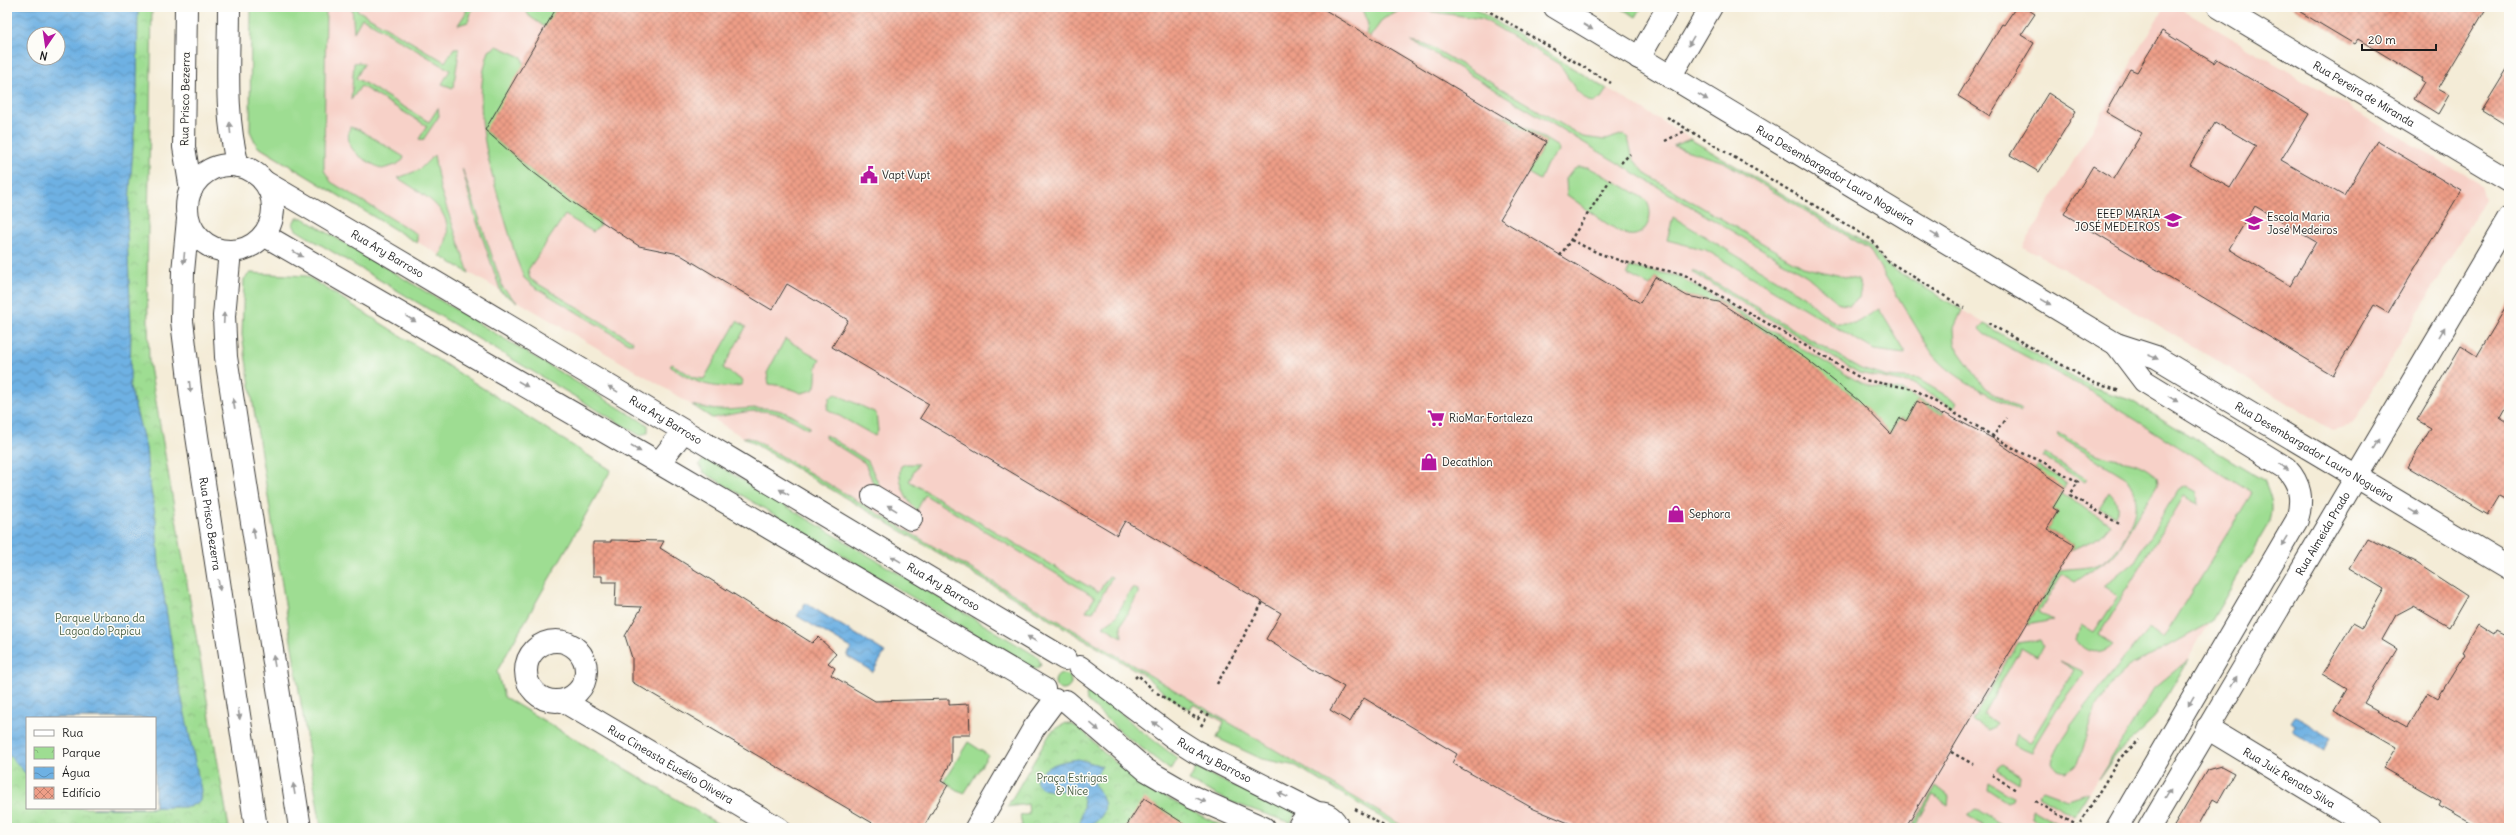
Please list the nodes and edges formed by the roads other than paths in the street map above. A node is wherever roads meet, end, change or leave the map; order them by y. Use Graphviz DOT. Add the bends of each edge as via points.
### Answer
graph roads {
  1 [pos="186,7"];
  2 [pos="230,7"];
  3 [pos="1555,7"];
  4 [pos="1668,7"];
  5 [pos="1711,7"];
  6 [pos="2219,7"];
  7 [pos="1639,58"];
  8 [pos="1670,77"];
  9 [pos="238,166"];
  10 [pos="2509,181"];
  11 [pos="265,182"];
  12 [pos="191,190"];
  13 [pos="2509,218"];
  14 [pos="188,219"];
  15 [pos="264,235"];
  16 [pos="230,252"];
  17 [pos="2116,344"];
  18 [pos="683,432"];
  19 [pos="659,462"];
  20 [pos="2356,478"];
  21 [pos="873,496"];
  22 [pos="911,520"];
  23 [pos="2509,568"];
  24 [pos="1072,663"];
  25 [pos="1055,697"];
  26 [pos="563,701"];
  27 [pos="2207,728"];
  28 [pos="1334,822"];
  29 [pos="256,828"];
  30 [pos="300,828"];
  31 [pos="778,828"];
  32 [pos="976,828"];
  33 [pos="1264,828"];
  34 [pos="1298,828"];
  35 [pos="2117,828"];
  36 [pos="2149,828"];
  37 [pos="2372,828"];
  1 -- 12 [label="street, Rua Prisco Bezerra" via="184,147"];
  9 -- 2 [label="street, one-way" via="231,139 228,111"];
  3 -- 7 [label="street, Rua Desembargador Lauro Nogueira, one-way"];
  4 -- 7 [label="street"];
  5 -- 8 [label="street, one-way"];
  6 -- 10 [label="street, Rua Pereira de Miranda"];
  7 -- 8 [label="street, Rua Desembargador Lauro Nogueira"];
  8 -- 17 [label="street, Rua Desembargador Lauro Nogueira, one-way"];
  9 -- 11 [label="street"];
  9 -- 12 [label="street" via="210,170 199,178"];
  11 -- 15 [label="street" via="271,195 273,209 271,222"];
  18 -- 11 [label="street, Rua Ary Barroso, one-way" via="498,319"];
  12 -- 14 [label="street" via="187,204"];
  20 -- 13 [label="street, Rua Almeida Prado, one-way"];
  14 -- 16 [label="street" via="197,236 212,247"];
  14 -- 29 [label="street, Rua Prisco Bezerra, one-way" via="182,321 190,396"];
  15 -- 16 [label="street" via="249,247"];
  15 -- 19 [label="street, one-way"];
  30 -- 16 [label="street, one-way" via="226,357 224,316"];
  17 -- 20 [label="street, Rua Desembargador Lauro Nogueira, one-way" via="2156,357"];
  17 -- 35 [label="street, Rua Desembargador Lauro Nogueira, one-way" via="2144,381 2286,468 2297,484 2302,506 2297,520"];
  18 -- 19 [label="street"];
  24 -- 18 [label="street, Rua Ary Barroso, one-way"];
  19 -- 25 [label="street"];
  20 -- 23 [label="street, Rua Desembargador Lauro Nogueira, one-way"];
  27 -- 20 [label="street, Rua Almeida Prado, one-way"];
  22 -- 21 [label="street, one-way"];
  24 -- 25 [label="street" via="1085,679 1084,685 1077,696"];
  24 -- 25 [label="street" via="1058,660 1046,668 1042,682"];
  28 -- 24 [label="street, Rua Ary Barroso, one-way" via="1190,747"];
  25 -- 32 [label="street"];
  25 -- 33 [label="street, one-way" via="1146,770 1193,797"];
  26 -- 31 [label="street, Rua Cineasta Eusélio Oliveira"];
  36 -- 27 [label="street, Rua Almeida Prado, one-way"];
  27 -- 37 [label="street, Rua Juiz Renato Silva"];
  28 -- 34 [label="street" via="1309,815 1302,820"];
}
